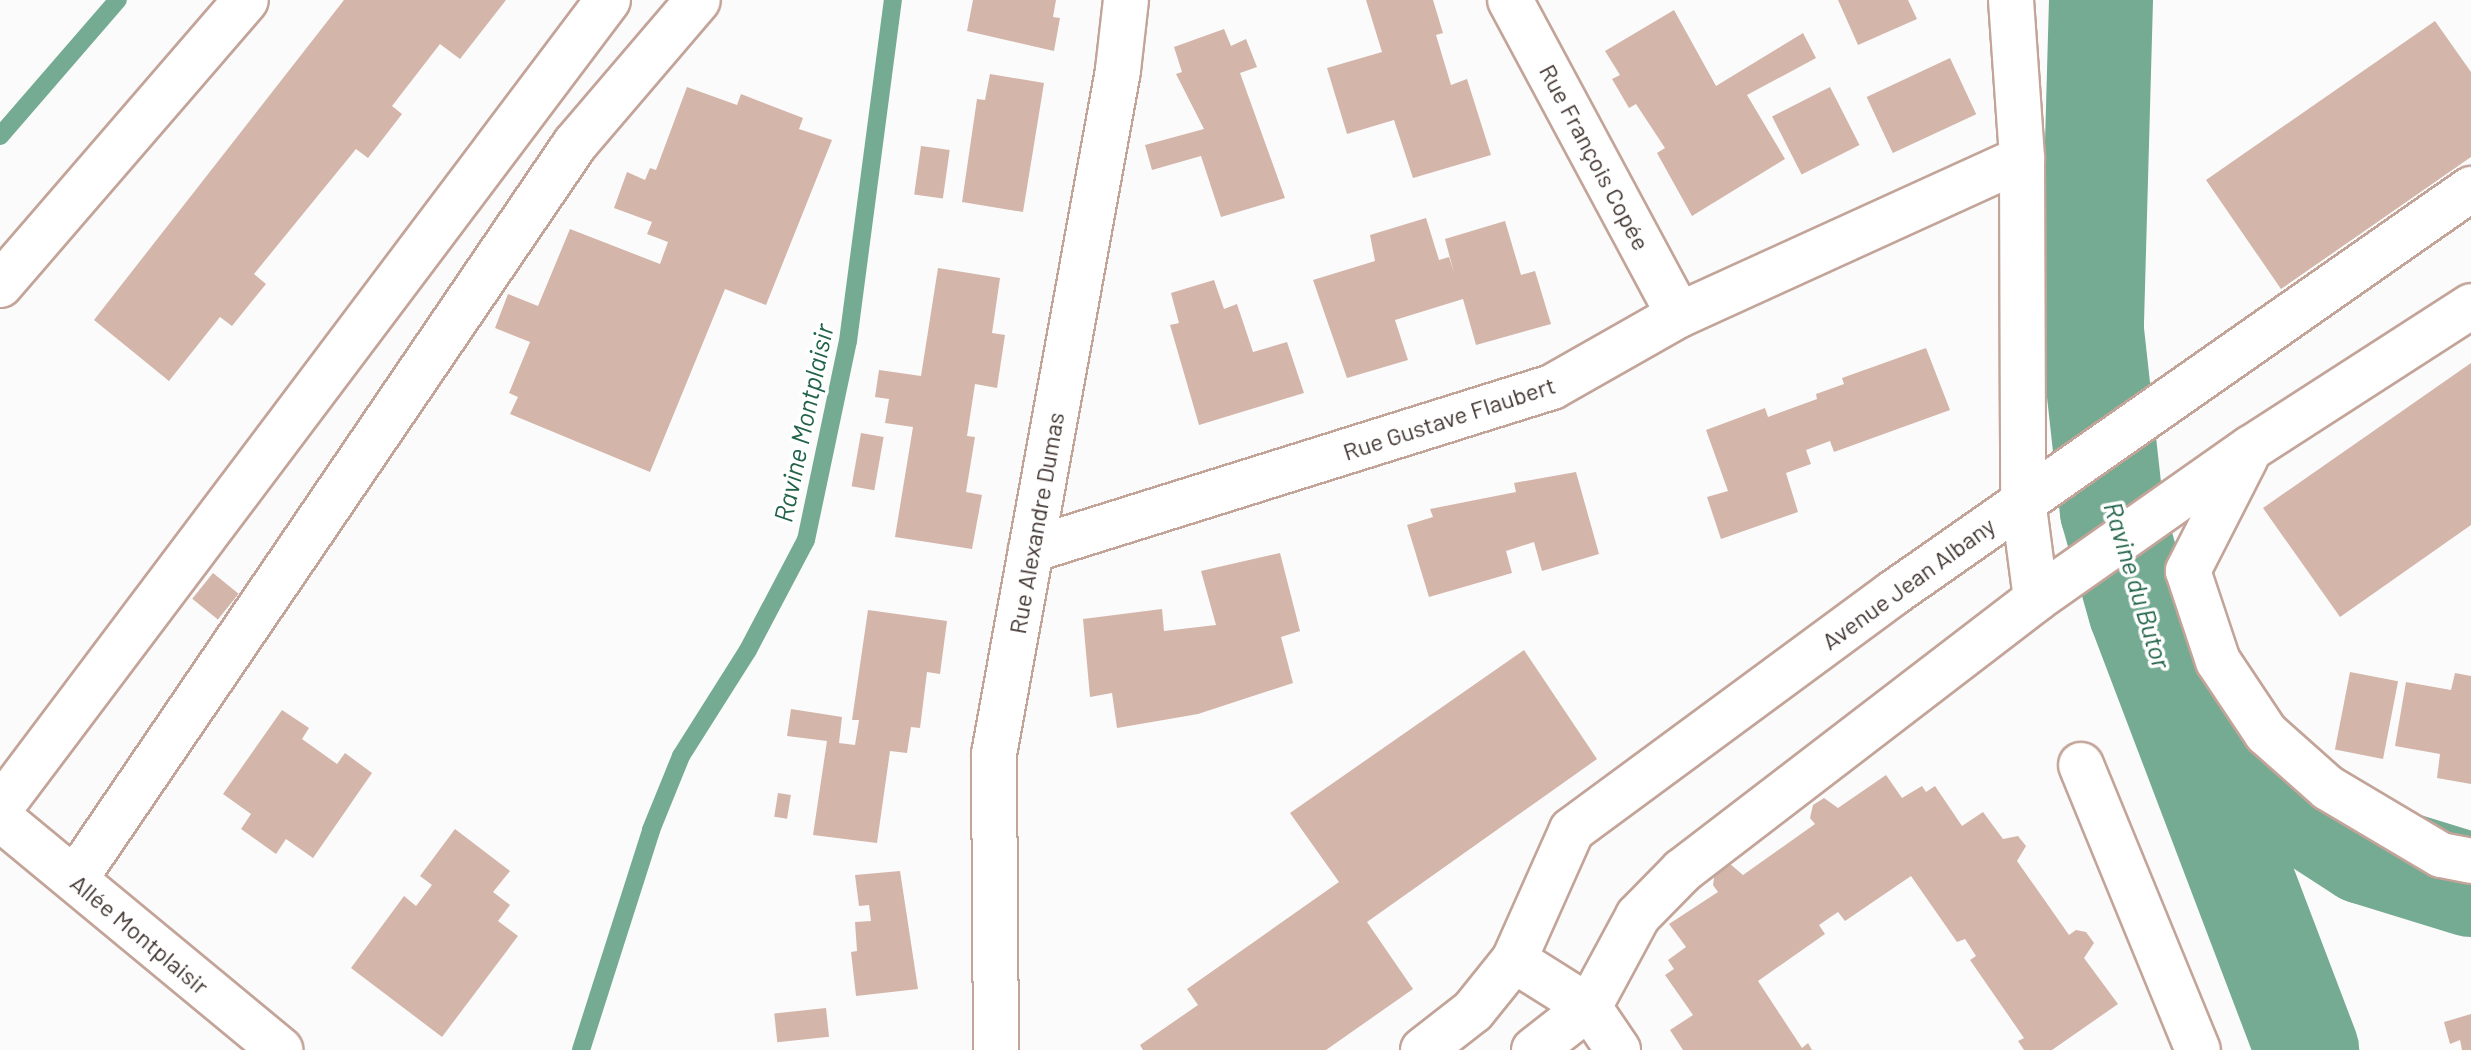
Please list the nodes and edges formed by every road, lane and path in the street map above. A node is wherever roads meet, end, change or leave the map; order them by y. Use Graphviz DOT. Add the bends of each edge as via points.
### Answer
graph roads {
  1 [pos="246,0"];
  2 [pos="608,0"];
  3 [pos="698,0"];
  4 [pos="1126,0"];
  5 [pos="1510,0"];
  6 [pos="2011,1"];
  7 [pos="2022,159"];
  8 [pos="2471,189"];
  9 [pos="0,285"];
  10 [pos="2471,306"];
  11 [pos="1679,315"];
  12 [pos="2251,448"];
  13 [pos="2035,493"];
  14 [pos="1031,550"];
  15 [pos="2050,590"];
  16 [pos="2081,765"];
  17 [pos="0,808"];
  18 [pos="0,818"];
  19 [pos="2471,861"];
  20 [pos="75,879"];
  21 [pos="1514,960"];
  22 [pos="1589,1007"];
  23 [pos="280,1050"];
  24 [pos="996,1050"];
  25 [pos="1423,1050"];
  26 [pos="1534,1050"];
  27 [pos="1618,1050"];
  28 [pos="2198,1050"];
  1 -- 9 [label="street"];
  2 -- 17 [label="street"];
  3 -- 20 [label="street" via="575,144"];
  4 -- 14 [label="street, Rue Alexandre Dumas" via="1118,70"];
  5 -- 11 [label="street, Rue François Copée"];
  6 -- 7 [label="street"];
  7 -- 11 [label="street, Rue Gustave Flaubert"];
  7 -- 13 [label="street"];
  8 -- 13 [label="street, Avenue Jean Albany"];
  10 -- 12 [label="street"];
  11 -- 14 [label="street, Rue Gustave Flaubert" via="1552,387"];
  12 -- 15 [label="street"];
  12 -- 19 [label="street" via="2188,571 2218,661 2266,733 2328,788 2441,855"];
  13 -- 15 [label="street"];
  13 -- 21 [label="street, Avenue Jean Albany" via="1572,830"];
  14 -- 24 [label="street, Rue Alexandre Dumas" via="994,754"];
  15 -- 22 [label="street" via="1682,871 1638,916"];
  16 -- 28 [label="street"];
  18 -- 20 [label="street, Allée Montplaisir"];
  20 -- 23 [label="street, Allée Montplaisir"];
  21 -- 22 [label="street"];
  21 -- 25 [label="street, Avenue Jean Albany" via="1473,1011"];
  22 -- 26 [label="street"];
  22 -- 27 [label="street"];
}
